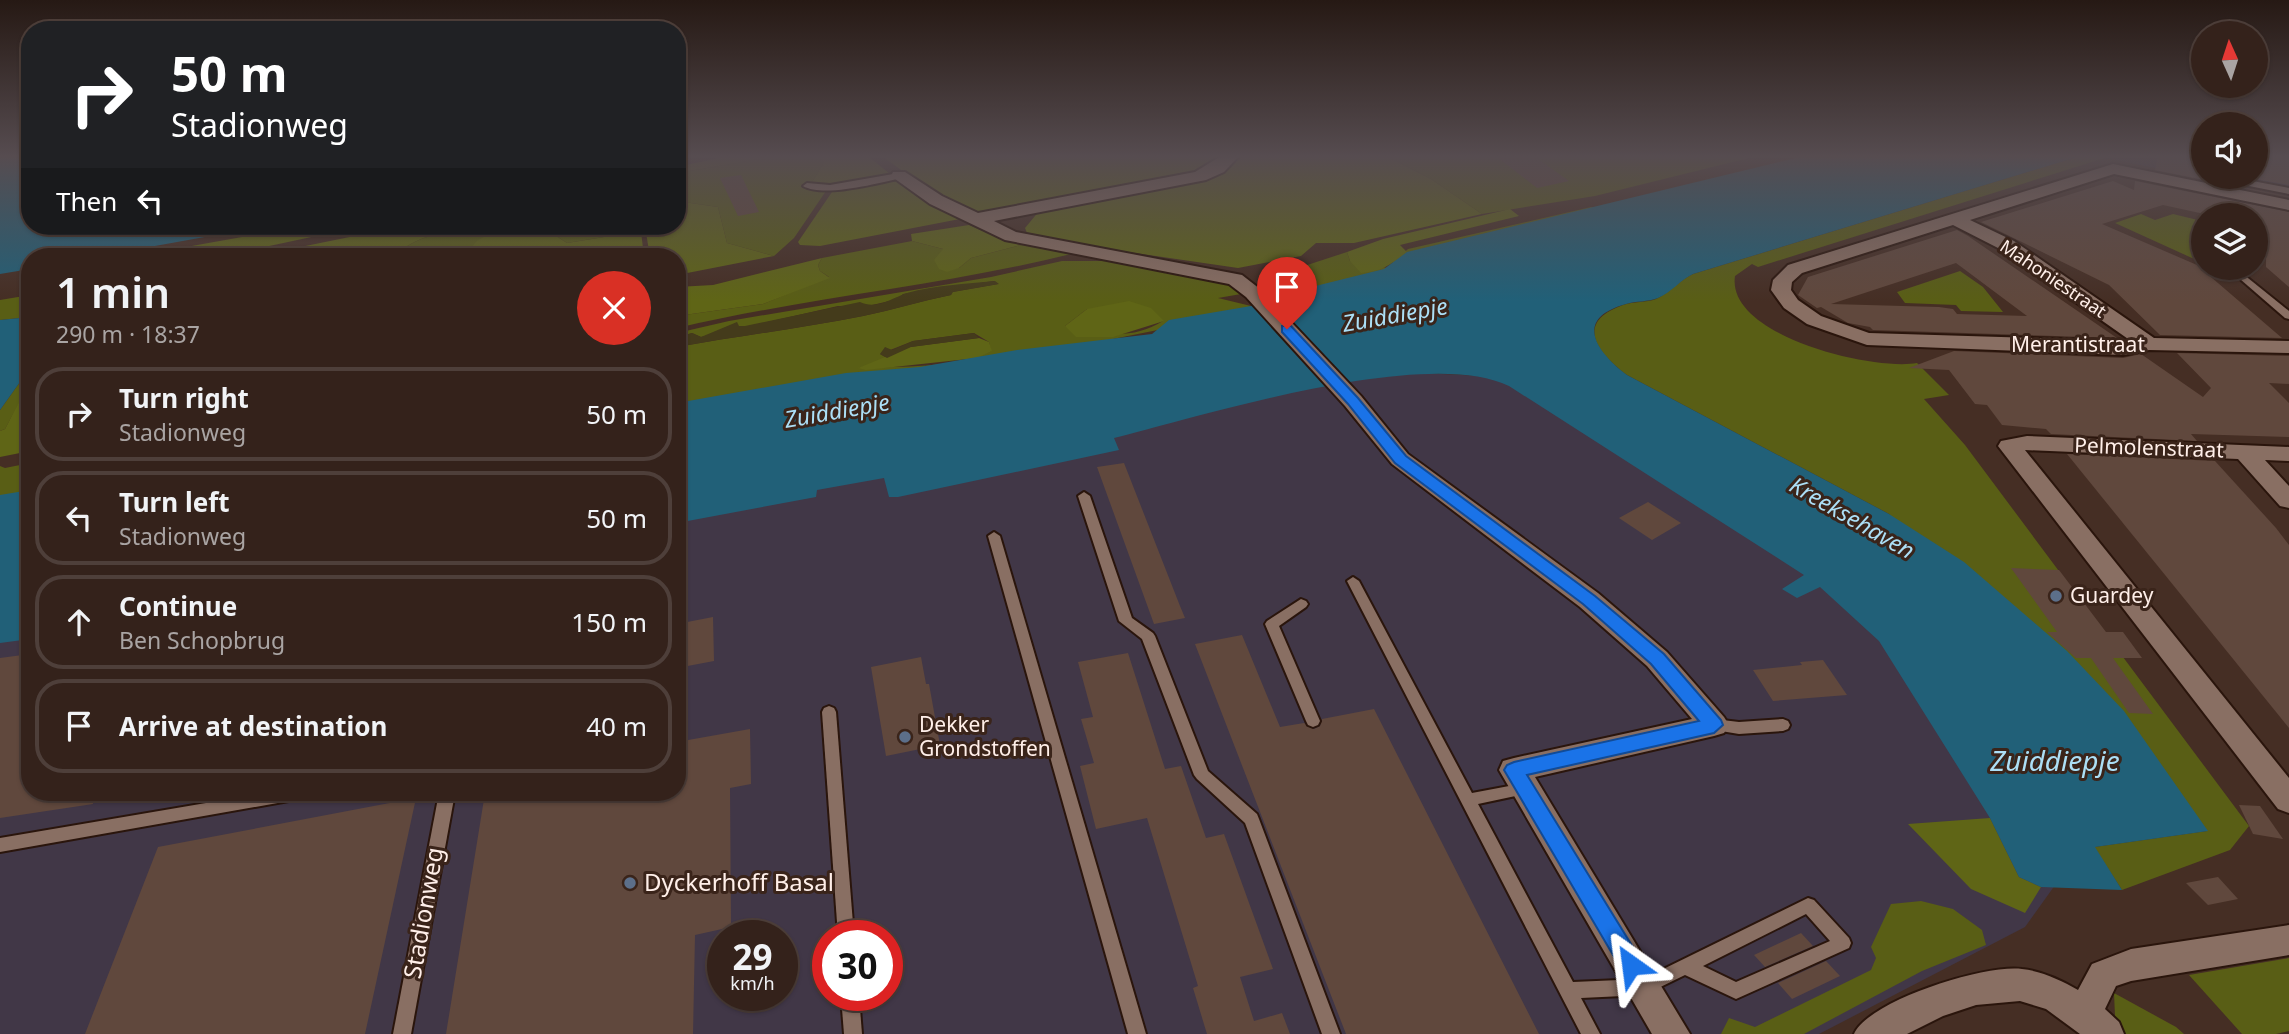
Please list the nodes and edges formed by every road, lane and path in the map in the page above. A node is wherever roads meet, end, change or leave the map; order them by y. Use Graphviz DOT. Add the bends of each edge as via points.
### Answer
graph roads {
  1 [pos="950,204"];
  2 [pos="1050,204"];
  3 [pos="2001,204"];
  4 [pos="1030,208"];
  5 [pos="976,219"];
  6 [pos="1954,219"];
  7 [pos="1011,236"];
  8 [pos="2248,280"];
  9 [pos="2289,316"];
  10 [pos="2150,344"];
  11 [pos="2289,346"];
  12 [pos="2244,452"];
  13 [pos="2289,454"];
  14 [pos="1084,496"];
  15 [pos="2289,500"];
  16 [pos="995,536"];
  17 [pos="1353,581"];
  18 [pos="1301,604"];
  19 [pos="829,712"];
  20 [pos="1313,721"];
  21 [pos="1714,725"];
  22 [pos="1783,725"];
  23 [pos="1525,789"];
  24 [pos="1468,800"];
  25 [pos="2289,800"];
  26 [pos="254,801"];
  27 [pos="446,801"];
  28 [pos="0,845"];
  29 [pos="845,920"];
  30 [pos="2289,940"];
  31 [pos="1686,967"];
  32 [pos="1644,986"];
  33 [pos="1567,990"];
  34 [pos="851,1011"];
  35 [pos="2095,1024"];
  36 [pos="402,1034"];
  37 [pos="853,1034"];
  38 [pos="1137,1034"];
  39 [pos="1331,1034"];
  40 [pos="1591,1034"];
  41 [pos="1672,1034"];
  42 [pos="1872,1034"];
  1 -- 5 [label="street"];
  2 -- 4 [label="street"];
  3 -- 6 [label="street"];
  4 -- 5 [label="street"];
  4 -- 7 [label="street"];
  5 -- 7 [label="street"];
  6 -- 10 [label="street, Mahoniestraat" via="2007,246"];
  6 -- 10 [label="street, Merantistraat" via="1795,269 1783,280 1781,290 1791,304 1814,320 1867,339 2123,349"];
  7 -- 21 [label="street" via="1235,279 1353,401 1400,459 1589,600 1657,659"];
  8 -- 9 [label="lane"];
  10 -- 11 [label="street, Merantistraat"];
  12 -- 13 [label="street, Pelmolenstraat"];
  12 -- 15 [label="street"];
  12 -- 25 [label="street, Pelmolenstraat" via="2009,446"];
  14 -- 39 [label="lane" via="1126,621 1148,636 1202,775 1251,819"];
  16 -- 38 [label="lane"];
  17 -- 24 [label="lane"];
  18 -- 20 [label="lane" via="1272,624"];
  19 -- 29 [label="lane"];
  21 -- 22 [label="lane"];
  21 -- 23 [label="street" via="1514,770"];
  23 -- 24 [label="lane"];
  23 -- 32 [label="street"];
  24 -- 33 [label="lane"];
  26 -- 28 [label="lane"];
  27 -- 36 [label="lane, Stadionweg"];
  30 -- 35 [label="street" via="2131,965 2104,975"];
  31 -- 31 [label="lane" via="1808,905 1843,943 1736,991"];
  31 -- 32 [label="lane"];
  32 -- 33 [label="lane"];
  32 -- 41 [label="street"];
  33 -- 40 [label="lane"];
  34 -- 37 [label="lane"];
  35 -- 42 [label="street" via="2036,987 1995,986 1956,993"];
}
